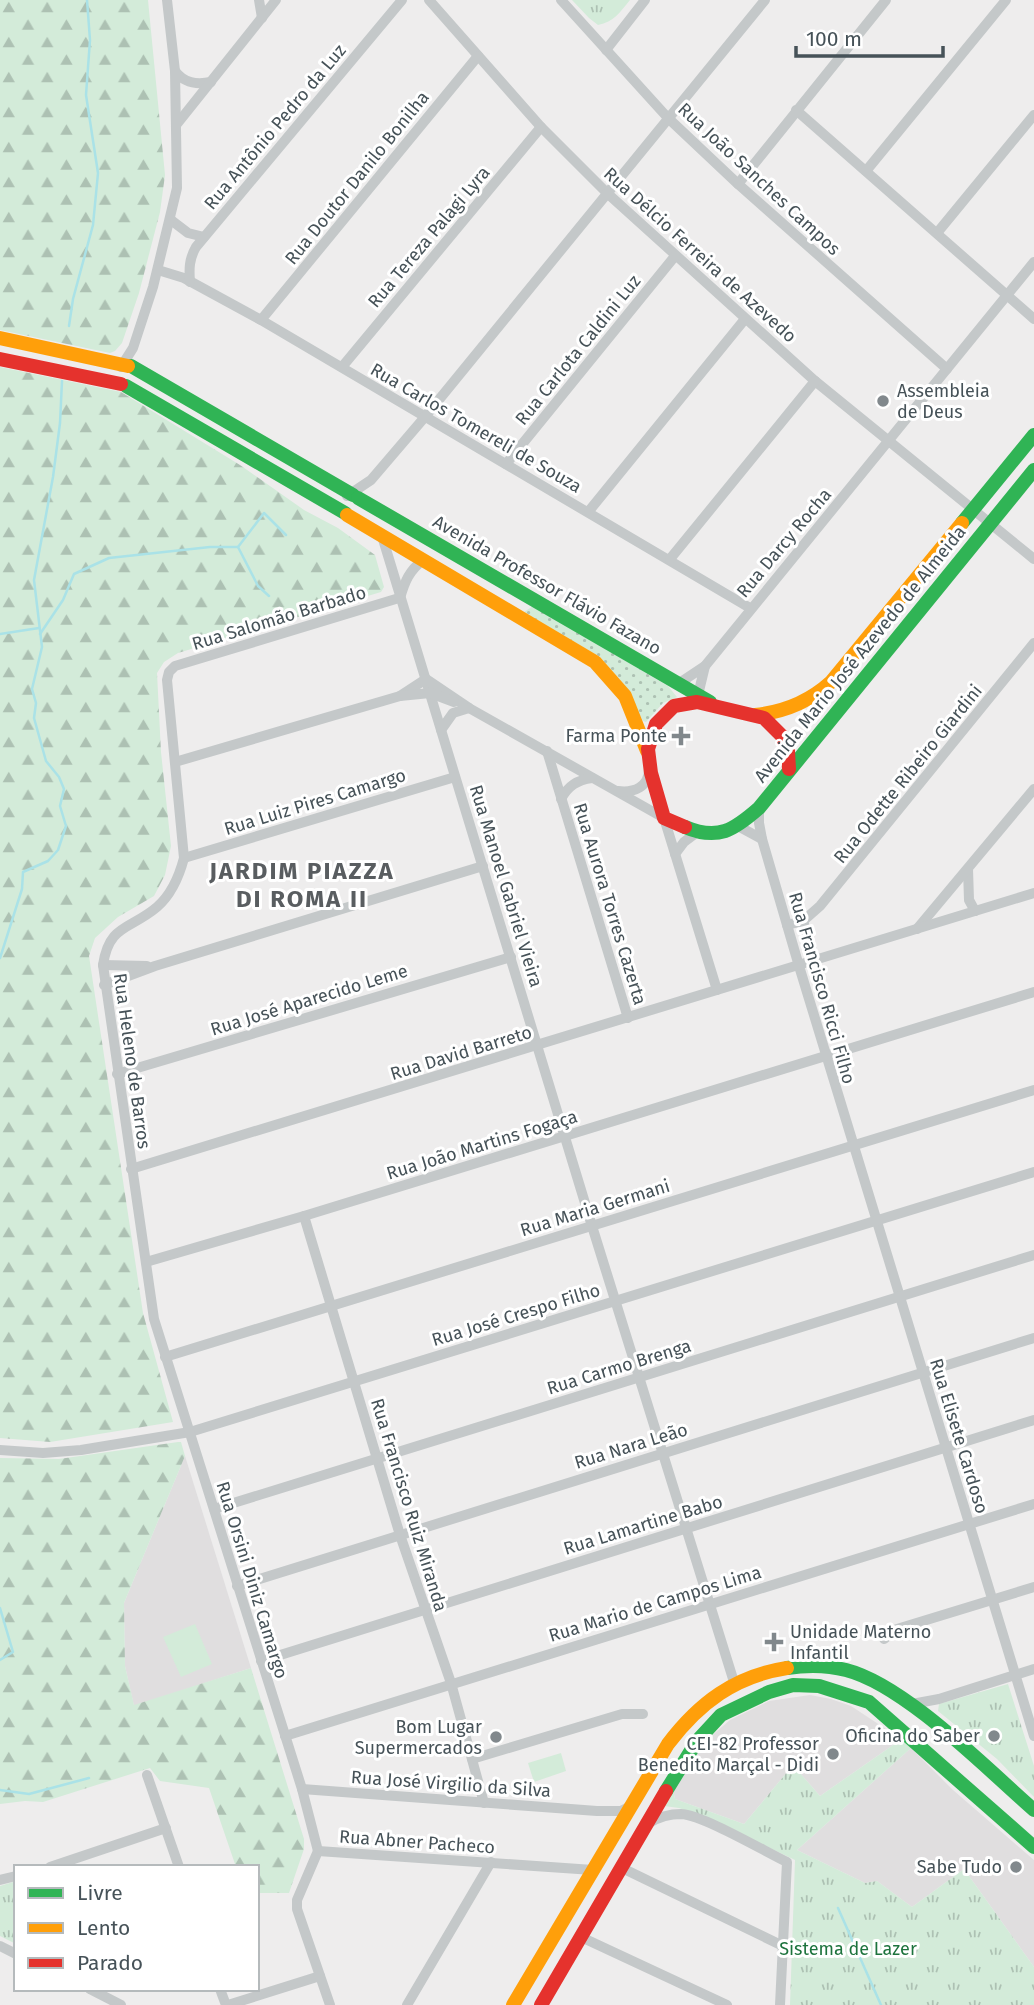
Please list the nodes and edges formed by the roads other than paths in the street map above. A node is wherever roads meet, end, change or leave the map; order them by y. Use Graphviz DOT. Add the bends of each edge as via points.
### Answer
graph roads {
  1 [pos="167,0"];
  2 [pos="259,0"];
  3 [pos="276,0"];
  4 [pos="402,0"];
  5 [pos="429,0"];
  6 [pos="561,0"];
  7 [pos="645,0"];
  8 [pos="765,0"];
  9 [pos="886,0"];
  10 [pos="1006,0"];
  11 [pos="261,18"];
  12 [pos="607,50"];
  13 [pos="478,56"];
  14 [pos="175,71"];
  15 [pos="211,82"];
  16 [pos="796,110"];
  17 [pos="1034,115"];
  18 [pos="668,118"];
  19 [pos="177,124"];
  20 [pos="541,127"];
  21 [pos="866,171"];
  22 [pos="738,184"];
  23 [pos="607,193"];
  24 [pos="171,220"];
  25 [pos="937,233"];
  26 [pos="204,237"];
  27 [pos="675,256"];
  28 [pos="1034,262"];
  29 [pos="158,270"];
  30 [pos="187,280"];
  31 [pos="153,287"];
  32 [pos="1007,294"];
  33 [pos="745,319"];
  34 [pos="1034,319"];
  35 [pos="261,320"];
  36 [pos="0,338"];
  37 [pos="0,359"];
  38 [pos="342,367"];
  39 [pos="129,368"];
  40 [pos="947,369"];
  41 [pos="815,382"];
  42 [pos="123,385"];
  43 [pos="424,418"];
  44 [pos="1034,435"];
  45 [pos="888,442"];
  46 [pos="506,464"];
  47 [pos="1034,470"];
  48 [pos="355,498"];
  49 [pos="973,510"];
  50 [pos="589,511"];
  51 [pos="346,514"];
  52 [pos="990,524"];
  53 [pos="382,536"];
  54 [pos="425,536"];
  55 [pos="670,559"];
  56 [pos="1034,559"];
  57 [pos="423,560"];
  58 [pos="399,598"];
  59 [pos="750,608"];
  60 [pos="1034,643"];
  61 [pos="705,666"];
  62 [pos="169,673"];
  63 [pos="426,679"];
  64 [pos="678,684"];
  65 [pos="430,694"];
  66 [pos="698,695"];
  67 [pos="400,696"];
  68 [pos="717,706"];
  69 [pos="469,708"];
  70 [pos="754,715"];
  71 [pos="441,730"];
  72 [pos="547,751"];
  73 [pos="647,753"];
  74 [pos="175,762"];
  75 [pos="789,769"];
  76 [pos="455,777"];
  77 [pos="592,778"];
  78 [pos="1034,789"];
  79 [pos="614,791"];
  80 [pos="561,799"];
  81 [pos="760,808"];
  82 [pos="664,818"];
  83 [pos="738,826"];
  84 [pos="696,833"];
  85 [pos="762,839"];
  86 [pos="675,854"];
  87 [pos="184,858"];
  88 [pos="483,866"];
  89 [pos="968,869"];
  90 [pos="952,887"];
  91 [pos="1034,893"];
  92 [pos="975,911"];
  93 [pos="946,920"];
  94 [pos="803,921"];
  95 [pos="788,925"];
  96 [pos="916,930"];
  97 [pos="511,957"];
  98 [pos="815,961"];
  99 [pos="103,965"];
  100 [pos="155,966"];
  101 [pos="799,966"];
  102 [pos="104,985"];
  103 [pos="717,990"];
  104 [pos="1034,992"];
  105 [pos="628,1018"];
  106 [pos="538,1046"];
  107 [pos="826,1056"];
  108 [pos="117,1074"];
  109 [pos="1034,1090"];
  110 [pos="564,1136"];
  111 [pos="853,1145"];
  112 [pos="131,1169"];
  113 [pos="1034,1172"];
  114 [pos="304,1216"];
  115 [pos="876,1220"];
  116 [pos="592,1226"];
  117 [pos="1034,1255"];
  118 [pos="146,1262"];
  119 [pos="900,1296"];
  120 [pos="615,1301"];
  121 [pos="331,1306"];
  122 [pos="154,1320"];
  123 [pos="1034,1338"];
  124 [pos="165,1357"];
  125 [pos="923,1372"];
  126 [pos="640,1377"];
  127 [pos="354,1382"];
  128 [pos="1034,1420"];
  129 [pos="190,1433"];
  130 [pos="946,1448"];
  131 [pos="0,1450"];
  132 [pos="663,1453"];
  133 [pos="377,1459"];
  134 [pos="1034,1504"];
  135 [pos="214,1509"];
  136 [pos="970,1525"];
  137 [pos="686,1528"];
  138 [pos="400,1535"];
  139 [pos="237,1586"];
  140 [pos="1034,1587"];
  141 [pos="992,1600"];
  142 [pos="709,1604"];
  143 [pos="424,1609"];
  144 [pos="884,1639"];
  145 [pos="261,1661"];
  146 [pos="1034,1669"];
  147 [pos="1015,1675"];
  148 [pos="734,1682"];
  149 [pos="451,1683"];
  150 [pos="939,1699"];
  151 [pos="912,1704"];
  152 [pos="643,1714"];
  153 [pos="722,1715"];
  154 [pos="936,1725"];
  155 [pos="285,1736"];
  156 [pos="1034,1736"];
  157 [pos="472,1759"];
  158 [pos="148,1775"];
  159 [pos="302,1789"];
  160 [pos="484,1803"];
  161 [pos="631,1806"];
  162 [pos="1034,1810"];
  163 [pos="597,1811"];
  164 [pos="620,1822"];
  165 [pos="648,1822"];
  166 [pos="166,1828"];
  167 [pos="1034,1847"];
  168 [pos="318,1851"];
  169 [pos="491,1862"];
  170 [pos="70,1864"];
  171 [pos="178,1865"];
  172 [pos="622,1868"];
  173 [pos="593,1870"];
  174 [pos="581,1937"];
  175 [pos="783,1946"];
  176 [pos="320,1976"];
  177 [pos="94,1991"];
  178 [pos="114,2000"];
  179 [pos="227,2005"];
  180 [pos="330,2005"];
  181 [pos="407,2005"];
  182 [pos="513,2005"];
  183 [pos="541,2005"];
  184 [pos="727,2005"];
  185 [pos="780,2005"];
  1 -- 14 [label="street"];
  2 -- 11 [label="street"];
  3 -- 11 [label="street"];
  4 -- 26 [label="street, Rua Antônio Pedro da Luz"];
  5 -- 13 [label="street, Rua Délcio Ferreira de Azevedo"];
  6 -- 12 [label="street, Rua João Sanches Campos"];
  7 -- 12 [label="street"];
  8 -- 18 [label="street"];
  9 -- 16 [label="street"];
  10 -- 21 [label="street"];
  11 -- 15 [label="street"];
  12 -- 18 [label="street, Rua João Sanches Campos"];
  13 -- 20 [label="street, Rua Délcio Ferreira de Azevedo"];
  13 -- 35 [label="street, Rua Doutor Danilo Bonilha"];
  14 -- 15 [label="street" via="195,84"];
  14 -- 19 [label="street"];
  15 -- 19 [label="street"];
  16 -- 21 [label="street"];
  16 -- 22 [label="street"];
  17 -- 25 [label="street"];
  18 -- 22 [label="street, Rua João Sanches Campos"];
  18 -- 23 [label="street"];
  19 -- 24 [label="street" via="177,188"];
  20 -- 23 [label="street, Rua Délcio Ferreira de Azevedo"];
  20 -- 38 [label="street, Rua Tereza Palagi Lyra"];
  21 -- 25 [label="street"];
  22 -- 40 [label="street, Rua João Sanches Campos"];
  23 -- 27 [label="street, Rua Délcio Ferreira de Azevedo"];
  23 -- 43 [label="street"];
  24 -- 26 [label="street" via="188,233"];
  24 -- 29 [label="street"];
  25 -- 32 [label="street"];
  26 -- 30 [label="street, Rua Antônio Pedro da Luz" via="191,255"];
  27 -- 33 [label="street, Rua Délcio Ferreira de Azevedo"];
  27 -- 46 [label="street, Rua Carlota Caldini Luz"];
  28 -- 32 [label="street, Rua Darcy Rocha"];
  29 -- 30 [label="street, Rua Carlos Tomereli de Souza"];
  29 -- 31 [label="street"];
  30 -- 31 [label="street" via="167,279"];
  30 -- 35 [label="street, Rua Carlos Tomereli de Souza"];
  31 -- 39 [label="street"];
  32 -- 34 [label="street"];
  32 -- 40 [label="street, Rua Darcy Rocha"];
  33 -- 41 [label="street, Rua Délcio Ferreira de Azevedo"];
  33 -- 50 [label="street"];
  35 -- 38 [label="street, Rua Carlos Tomereli de Souza"];
  36 -- 39 [label="street, Avenida Professor Flávio Fazano"];
  37 -- 42 [label="street"];
  38 -- 43 [label="street, Rua Carlos Tomereli de Souza"];
  39 -- 42 [label="street" via="117,376"];
  39 -- 48 [label="street, Avenida Professor Flávio Fazano"];
  40 -- 45 [label="street, Rua Darcy Rocha"];
  41 -- 45 [label="street, Rua Délcio Ferreira de Azevedo"];
  41 -- 55 [label="street"];
  42 -- 51 [label="street"];
  43 -- 46 [label="street, Rua Carlos Tomereli de Souza"];
  43 -- 48 [label="street"];
  44 -- 49 [label="street, Avenida Mario José Azevedo de Almeida"];
  45 -- 49 [label="street, Rua Délcio Ferreira de Azevedo"];
  45 -- 59 [label="street, Rua Darcy Rocha"];
  46 -- 50 [label="street, Rua Carlos Tomereli de Souza"];
  47 -- 52 [label="street, Avenida Mario José Azevedo de Almeida"];
  48 -- 51 [label="street" via="341,503"];
  48 -- 54 [label="street, Avenida Professor Flávio Fazano"];
  49 -- 52 [label="street, Rua Délcio Ferreira de Azevedo"];
  49 -- 70 [label="street, Avenida Mario José Azevedo de Almeida" via="822,691 799,705"];
  50 -- 55 [label="street, Rua Carlos Tomereli de Souza"];
  51 -- 53 [label="street"];
  52 -- 56 [label="street, Rua Délcio Ferreira de Azevedo"];
  52 -- 75 [label="street, Avenida Mario José Azevedo de Almeida"];
  53 -- 57 [label="street"];
  53 -- 58 [label="street, Rua Manoel Gabriel Vieira"];
  54 -- 57 [label="street" via="429,548"];
  54 -- 64 [label="street, Avenida Professor Flávio Fazano"];
  55 -- 59 [label="street, Rua Carlos Tomereli de Souza"];
  57 -- 58 [label="street" via="405,579"];
  57 -- 73 [label="street" via="595,662 625,696"];
  58 -- 62 [label="street, Rua Salomão Barbado" via="175,666"];
  58 -- 63 [label="street, Rua Manoel Gabriel Vieira"];
  59 -- 61 [label="street, Rua Darcy Rocha"];
  60 -- 94 [label="street, Rua Odette Ribeiro Giardini"];
  61 -- 64 [label="street, Rua Darcy Rocha"];
  61 -- 66 [label="street, Rua Darcy Rocha"];
  62 -- 74 [label="street, Rua Heleno de Barros"];
  63 -- 65 [label="street, Rua Manoel Gabriel Vieira"];
  63 -- 67 [label="street"];
  63 -- 69 [label="street"];
  64 -- 66 [label="street, Avenida Professor Flávio Fazano"];
  65 -- 67 [label="street"];
  65 -- 69 [label="street"];
  65 -- 71 [label="street, Rua Manoel Gabriel Vieira"];
  66 -- 68 [label="street, Avenida Professor Flávio Fazano"];
  67 -- 74 [label="street"];
  68 -- 70 [label="street"];
  68 -- 73 [label="street" via="693,702 670,709 652,729"];
  69 -- 71 [label="street" via="453,713"];
  69 -- 72 [label="street"];
  70 -- 75 [label="street" via="783,734"];
  71 -- 76 [label="street, Rua Manoel Gabriel Vieira"];
  72 -- 77 [label="street"];
  72 -- 80 [label="street, Rua Aurora Torres Cazerta"];
  73 -- 79 [label="street" via="649,775 644,785 633,791"];
  73 -- 82 [label="street"];
  74 -- 87 [label="street, Rua Heleno de Barros"];
  75 -- 81 [label="street, Avenida Mario José Azevedo de Almeida"];
  76 -- 87 [label="street, Rua Luiz Pires Camargo"];
  76 -- 88 [label="street, Rua Manoel Gabriel Vieira"];
  77 -- 79 [label="street"];
  77 -- 80 [label="street, Rua Aurora Torres Cazerta" via="574,784"];
  78 -- 89 [label="street"];
  79 -- 82 [label="street"];
  80 -- 105 [label="street, Rua Aurora Torres Cazerta"];
  81 -- 83 [label="street"];
  81 -- 85 [label="street, Rua Francisco Ricci Filho"];
  82 -- 84 [label="street"];
  82 -- 86 [label="street"];
  83 -- 84 [label="street" via="717,834"];
  83 -- 85 [label="street"];
  84 -- 86 [label="street"];
  85 -- 95 [label="street, Rua Francisco Ricci Filho"];
  86 -- 103 [label="street"];
  87 -- 99 [label="street, Rua Heleno de Barros" via="168,895 113,936"];
  88 -- 97 [label="street, Rua Manoel Gabriel Vieira"];
  88 -- 100 [label="street"];
  89 -- 90 [label="street"];
  89 -- 92 [label="street" via="969,900"];
  90 -- 93 [label="street"];
  90 -- 96 [label="street"];
  91 -- 92 [label="street, Rua David Barreto"];
  92 -- 93 [label="street, Rua David Barreto"];
  93 -- 96 [label="street, Rua David Barreto"];
  94 -- 95 [label="street, Rua Odette Ribeiro Giardini"];
  94 -- 98 [label="street"];
  95 -- 101 [label="street, Rua Francisco Ricci Filho"];
  96 -- 98 [label="street, Rua David Barreto"];
  97 -- 106 [label="street, Rua Manoel Gabriel Vieira"];
  97 -- 108 [label="street, Rua José Aparecido Leme"];
  98 -- 101 [label="street, Rua David Barreto"];
  99 -- 100 [label="street"];
  99 -- 102 [label="street, Rua Heleno de Barros"];
  100 -- 102 [label="street"];
  101 -- 103 [label="street, Rua David Barreto"];
  101 -- 107 [label="street, Rua Francisco Ricci Filho"];
  102 -- 108 [label="street, Rua Heleno de Barros"];
  103 -- 105 [label="street, Rua David Barreto"];
  104 -- 107 [label="street, Rua João Martins Fogaça"];
  105 -- 106 [label="street, Rua David Barreto"];
  106 -- 110 [label="street, Rua Manoel Gabriel Vieira"];
  106 -- 112 [label="street, Rua David Barreto"];
  107 -- 110 [label="street, Rua João Martins Fogaça"];
  107 -- 111 [label="street, Rua Francisco Ricci Filho"];
  108 -- 112 [label="street, Rua Heleno de Barros"];
  109 -- 111 [label="street, Rua Maria Germani"];
  110 -- 114 [label="street, Rua João Martins Fogaça"];
  110 -- 116 [label="street, Rua Manoel Gabriel Vieira"];
  111 -- 115 [label="street, Rua Elisete Cardoso"];
  111 -- 116 [label="street, Rua Maria Germani"];
  112 -- 118 [label="street, Rua Heleno de Barros"];
  113 -- 115 [label="street, Rua José Crespo Filho"];
  114 -- 118 [label="street, Rua João Martins Fogaça"];
  114 -- 121 [label="street, Rua Francisco Ruiz Miranda"];
  115 -- 119 [label="street, Rua Elisete Cardoso"];
  115 -- 120 [label="street, Rua José Crespo Filho"];
  116 -- 120 [label="street, Rua Manoel Gabriel Vieira"];
  116 -- 121 [label="street, Rua Maria Germani"];
  117 -- 119 [label="street, Rua Carmo Brenga"];
  118 -- 122 [label="street, Rua Heleno de Barros"];
  119 -- 125 [label="street, Rua Elisete Cardoso"];
  119 -- 126 [label="street, Rua Carmo Brenga"];
  120 -- 126 [label="street, Rua Manoel Gabriel Vieira"];
  120 -- 127 [label="street, Rua José Crespo Filho"];
  121 -- 124 [label="street, Rua Maria Germani"];
  121 -- 127 [label="street, Rua Francisco Ruiz Miranda"];
  122 -- 124 [label="street, Rua Orsini Diniz Camargo"];
  123 -- 125 [label="street, Rua Nara Leão"];
  124 -- 129 [label="street, Rua Orsini Diniz Camargo"];
  125 -- 130 [label="street, Rua Elisete Cardoso"];
  125 -- 132 [label="street, Rua Nara Leão"];
  126 -- 132 [label="street, Rua Manoel Gabriel Vieira"];
  126 -- 133 [label="street, Rua Carmo Brenga"];
  127 -- 129 [label="street, Rua José Crespo Filho"];
  127 -- 133 [label="street, Rua Francisco Ruiz Miranda"];
  128 -- 130 [label="street, Rua Lamartine Babo"];
  129 -- 131 [label="street, Rua José Crespo Filho" via="81,1450"];
  129 -- 135 [label="street, Rua Orsini Diniz Camargo"];
  130 -- 136 [label="street, Rua Elisete Cardoso"];
  130 -- 137 [label="street, Rua Lamartine Babo"];
  132 -- 137 [label="street, Rua Manoel Gabriel Vieira"];
  132 -- 138 [label="street, Rua Nara Leão"];
  133 -- 135 [label="street, Rua Carmo Brenga"];
  133 -- 138 [label="street, Rua Francisco Ruiz Miranda"];
  134 -- 136 [label="street, Rua Mario de Campos Lima"];
  135 -- 139 [label="street, Rua Orsini Diniz Camargo"];
  136 -- 141 [label="street, Rua Elisete Cardoso"];
  136 -- 142 [label="street, Rua Mario de Campos Lima"];
  137 -- 142 [label="street, Rua Manoel Gabriel Vieira"];
  137 -- 143 [label="street, Rua Lamartine Babo"];
  138 -- 139 [label="street, Rua Nara Leão"];
  138 -- 143 [label="street, Rua Francisco Ruiz Miranda"];
  139 -- 145 [label="street, Rua Orsini Diniz Camargo"];
  140 -- 141 [label="street"];
  141 -- 144 [label="street" via="897,1629"];
  141 -- 147 [label="street, Rua Elisete Cardoso"];
  142 -- 148 [label="street, Rua Manoel Gabriel Vieira"];
  142 -- 149 [label="street, Rua Mario de Campos Lima"];
  143 -- 145 [label="street, Rua Lamartine Babo"];
  143 -- 149 [label="street, Rua Francisco Ruiz Miranda"];
  145 -- 155 [label="street, Rua Orsini Diniz Camargo"];
  146 -- 147 [label="street"];
  147 -- 150 [label="street"];
  147 -- 156 [label="street, Rua Elisete Cardoso"];
  148 -- 151 [label="street" via="789,1666 820,1664 877,1681"];
  148 -- 153 [label="street" via="737,1693"];
  148 -- 161 [label="street" via="695,1710"];
  149 -- 155 [label="street, Rua Mario de Campos Lima"];
  149 -- 157 [label="street, Rua Francisco Ruiz Miranda"];
  150 -- 151 [label="street"];
  150 -- 154 [label="street" via="931,1709"];
  151 -- 154 [label="street"];
  152 -- 157 [label="street" via="622,1714"];
  153 -- 165 [label="street" via="691,1749"];
  153 -- 167 [label="street" via="793,1685 819,1686 869,1702"];
  154 -- 162 [label="street"];
  155 -- 159 [label="street, Rua Orsini Diniz Camargo"];
  157 -- 160 [label="street, Rua Francisco Ruiz Miranda"];
  158 -- 166 [label="street"];
  159 -- 160 [label="street, Rua José Virgilio da Silva"];
  159 -- 168 [label="street, Rua Orsini Diniz Camargo"];
  160 -- 163 [label="street, Rua José Virgilio da Silva"];
  161 -- 163 [label="street, Rua José Virgilio da Silva"];
  161 -- 164 [label="street"];
  161 -- 165 [label="street" via="644,1805"];
  163 -- 164 [label="street, Rua José Virgilio da Silva"];
  164 -- 165 [label="street" via="635,1826"];
  164 -- 173 [label="street"];
  165 -- 172 [label="street"];
  165 -- 175 [label="street" via="664,1816 690,1816 787,1862"];
  166 -- 170 [label="street"];
  166 -- 171 [label="street"];
  168 -- 169 [label="street, Rua Abner Pacheco"];
  168 -- 176 [label="street, Rua Abner Pacheco" via="297,1900"];
  169 -- 173 [label="street, Rua Abner Pacheco"];
  169 -- 181 [label="street"];
  172 -- 174 [label="street"];
  172 -- 175 [label="street"];
  173 -- 182 [label="street"];
  174 -- 183 [label="street"];
  174 -- 184 [label="street"];
  175 -- 185 [label="street"];
  176 -- 179 [label="street"];
  176 -- 180 [label="street, Rua Abner Pacheco"];
  177 -- 178 [label="street"];
}
